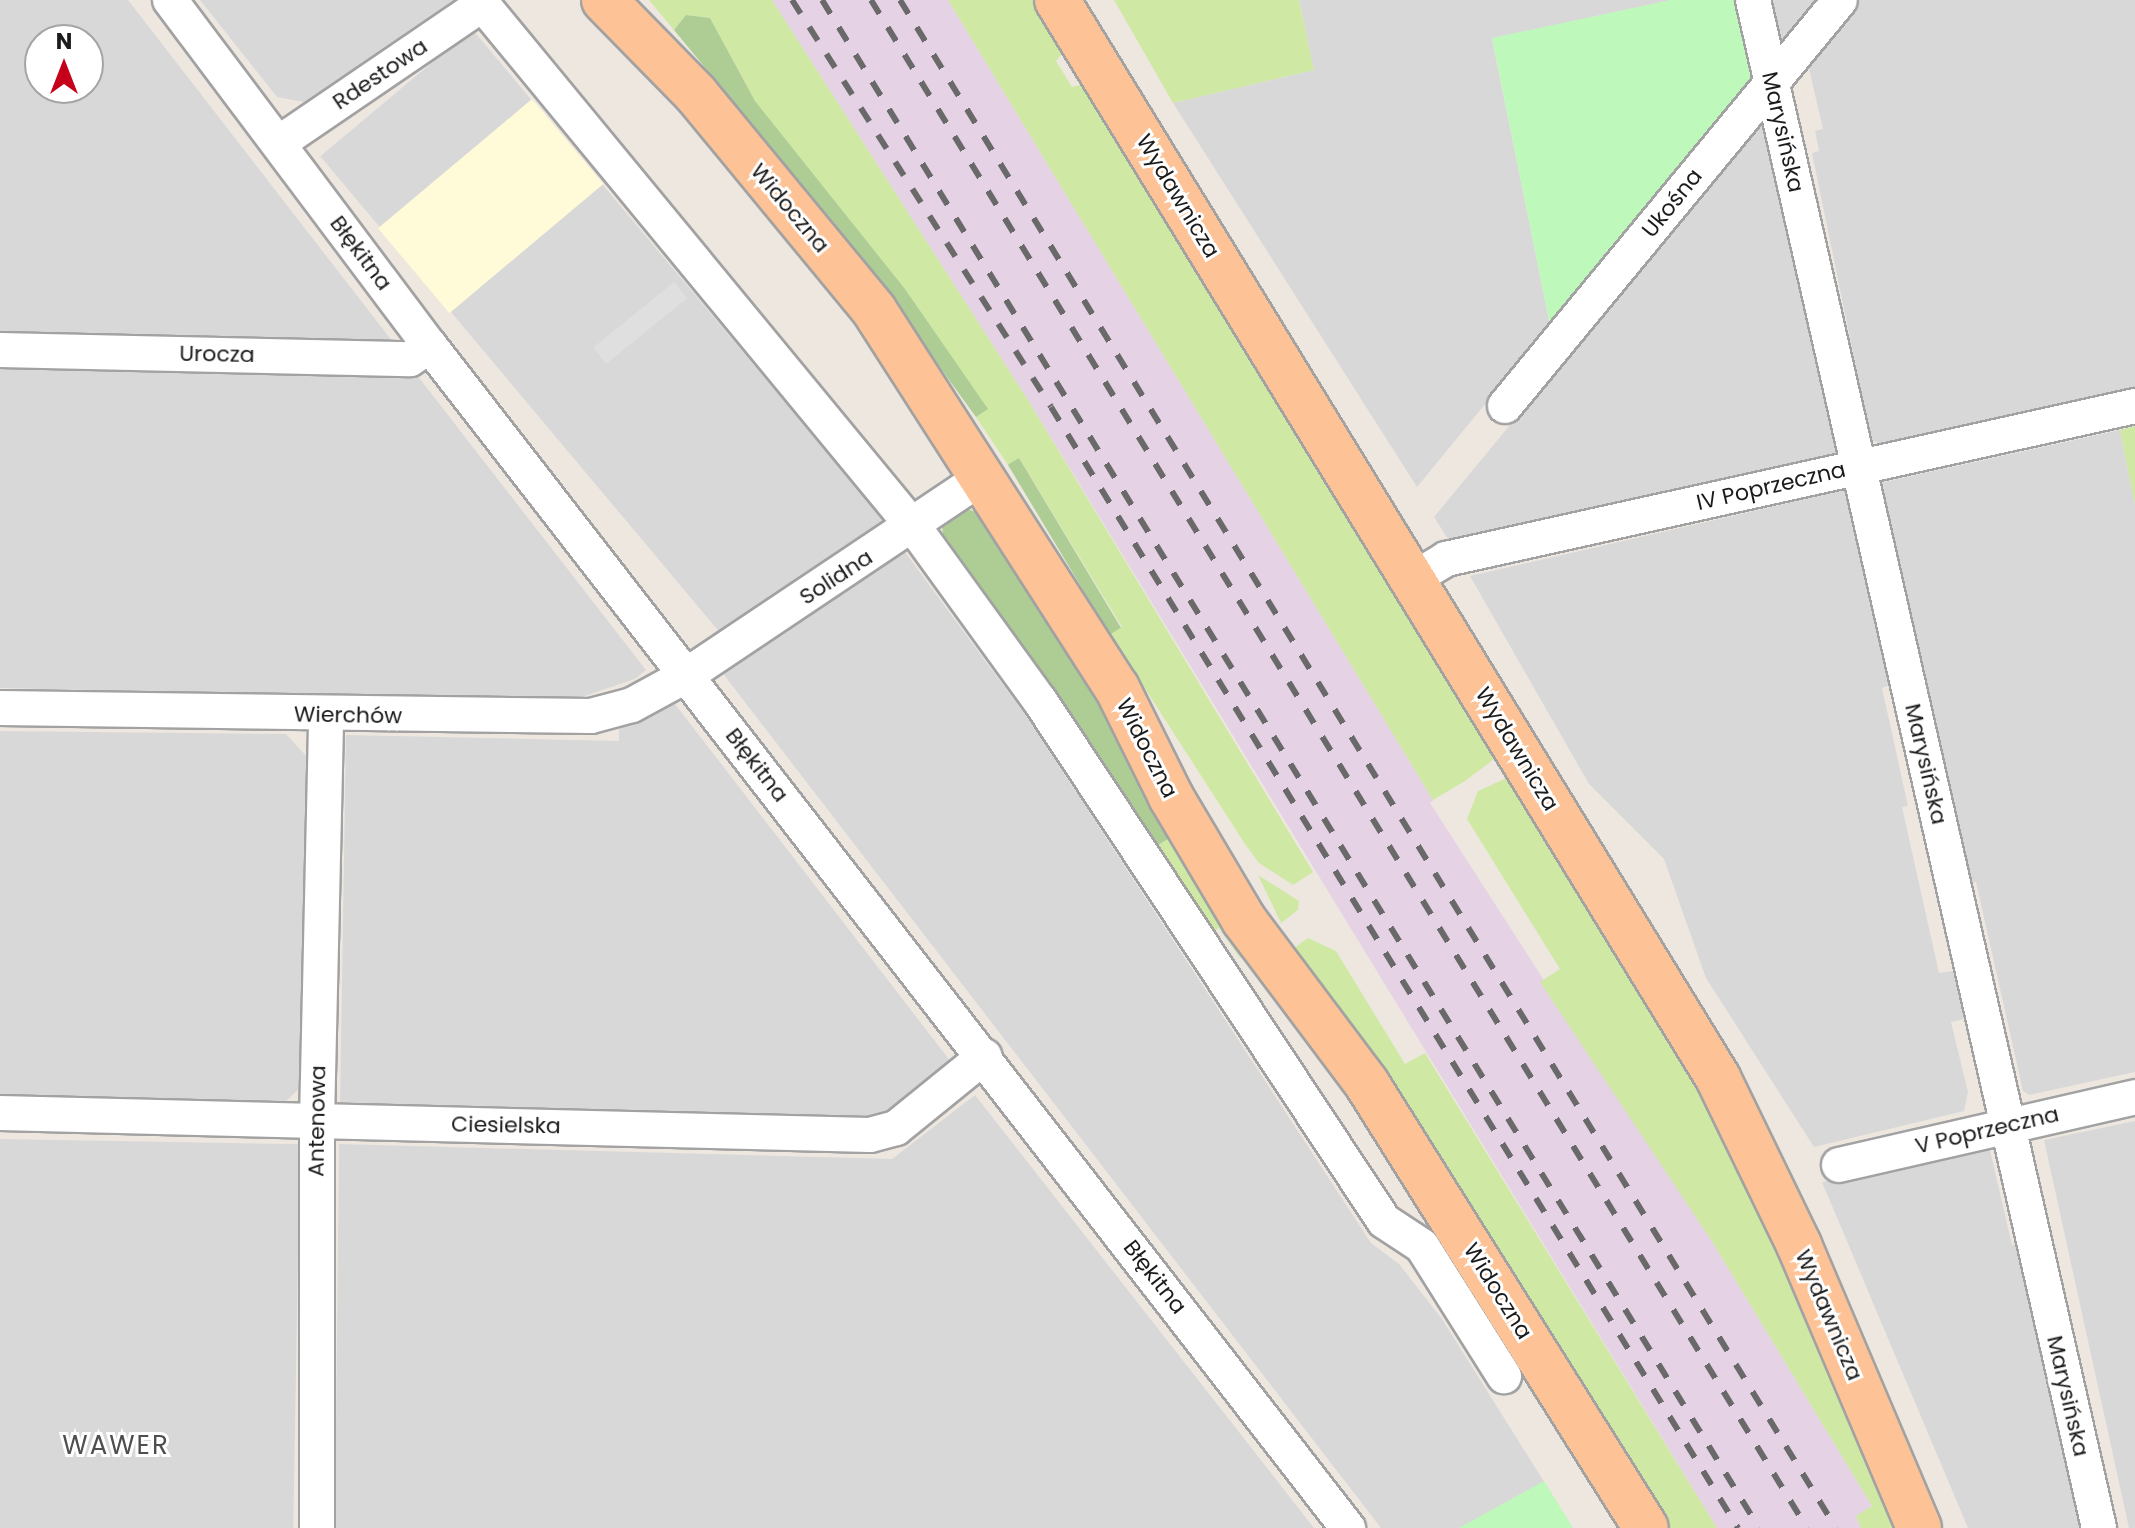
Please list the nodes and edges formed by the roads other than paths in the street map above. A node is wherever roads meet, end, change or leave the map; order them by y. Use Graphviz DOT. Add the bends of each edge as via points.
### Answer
graph roads {
  1 [pos="170,0"];
  2 [pos="604,0"];
  3 [pos="1057,0"];
  4 [pos="1753,0"];
  5 [pos="1840,0"];
  6 [pos="481,2"];
  7 [pos="1771,83"];
  8 [pos="279,143"];
  9 [pos="430,346"];
  10 [pos="0,350"];
  11 [pos="1505,406"];
  12 [pos="2135,406"];
  13 [pos="1860,466"];
  14 [pos="983,477"];
  15 [pos="913,526"];
  16 [pos="1413,579"];
  17 [pos="687,675"];
  18 [pos="0,708"];
  19 [pos="326,715"];
  20 [pos="985,1056"];
  21 [pos="2135,1097"];
  22 [pos="0,1113"];
  23 [pos="317,1121"];
  24 [pos="2007,1125"];
  25 [pos="1839,1165"];
  26 [pos="1504,1376"];
  27 [pos="317,1528"];
  28 [pos="1348,1528"];
  29 [pos="1646,1528"];
  30 [pos="1919,1528"];
  31 [pos="2099,1528"];
  1 -- 8 [label="street, Błękitna"];
  2 -- 14 [label="main road, Widoczna" via="696,94 874,310"];
  3 -- 16 [label="main road, Wydawnicza"];
  4 -- 7 [label="street, Marysińska"];
  5 -- 7 [label="street, Ukośna"];
  6 -- 8 [label="street, Rdestowa"];
  6 -- 15 [label="street, Widoczna"];
  7 -- 11 [label="street, Ukośna"];
  7 -- 13 [label="street, Marysińska"];
  8 -- 9 [label="street, Błękitna"];
  9 -- 10 [label="street, Urocza" via="410,359"];
  9 -- 17 [label="street, Błękitna"];
  12 -- 13 [label="street, IV Poprzeczna"];
  13 -- 16 [label="street, IV Poprzeczna" via="1446,559"];
  13 -- 24 [label="street, Marysińska"];
  14 -- 15 [label="street, Solidna"];
  14 -- 29 [label="main road, Widoczna" via="1122,696 1171,797 1244,920 1367,1084"];
  15 -- 17 [label="street, Solidna"];
  15 -- 26 [label="street, Widoczna" via="1040,701 1384,1221 1422,1246"];
  16 -- 30 [label="main road, Wydawnicza" via="1731,1101 1799,1245"];
  17 -- 19 [label="street, Wierchów" via="632,705 591,716"];
  17 -- 20 [label="street, Błękitna"];
  18 -- 19 [label="street, Wierchów"];
  19 -- 23 [label="street, Antenowa"];
  20 -- 23 [label="street, Ciesielska" via="896,1128 870,1135"];
  20 -- 28 [label="street, Błękitna"];
  21 -- 24 [label="street, V Poprzeczna"];
  22 -- 23 [label="street, Ciesielska"];
  23 -- 27 [label="street, Antenowa"];
  24 -- 25 [label="street, V Poprzeczna"];
  24 -- 31 [label="street, Marysińska"];
}
